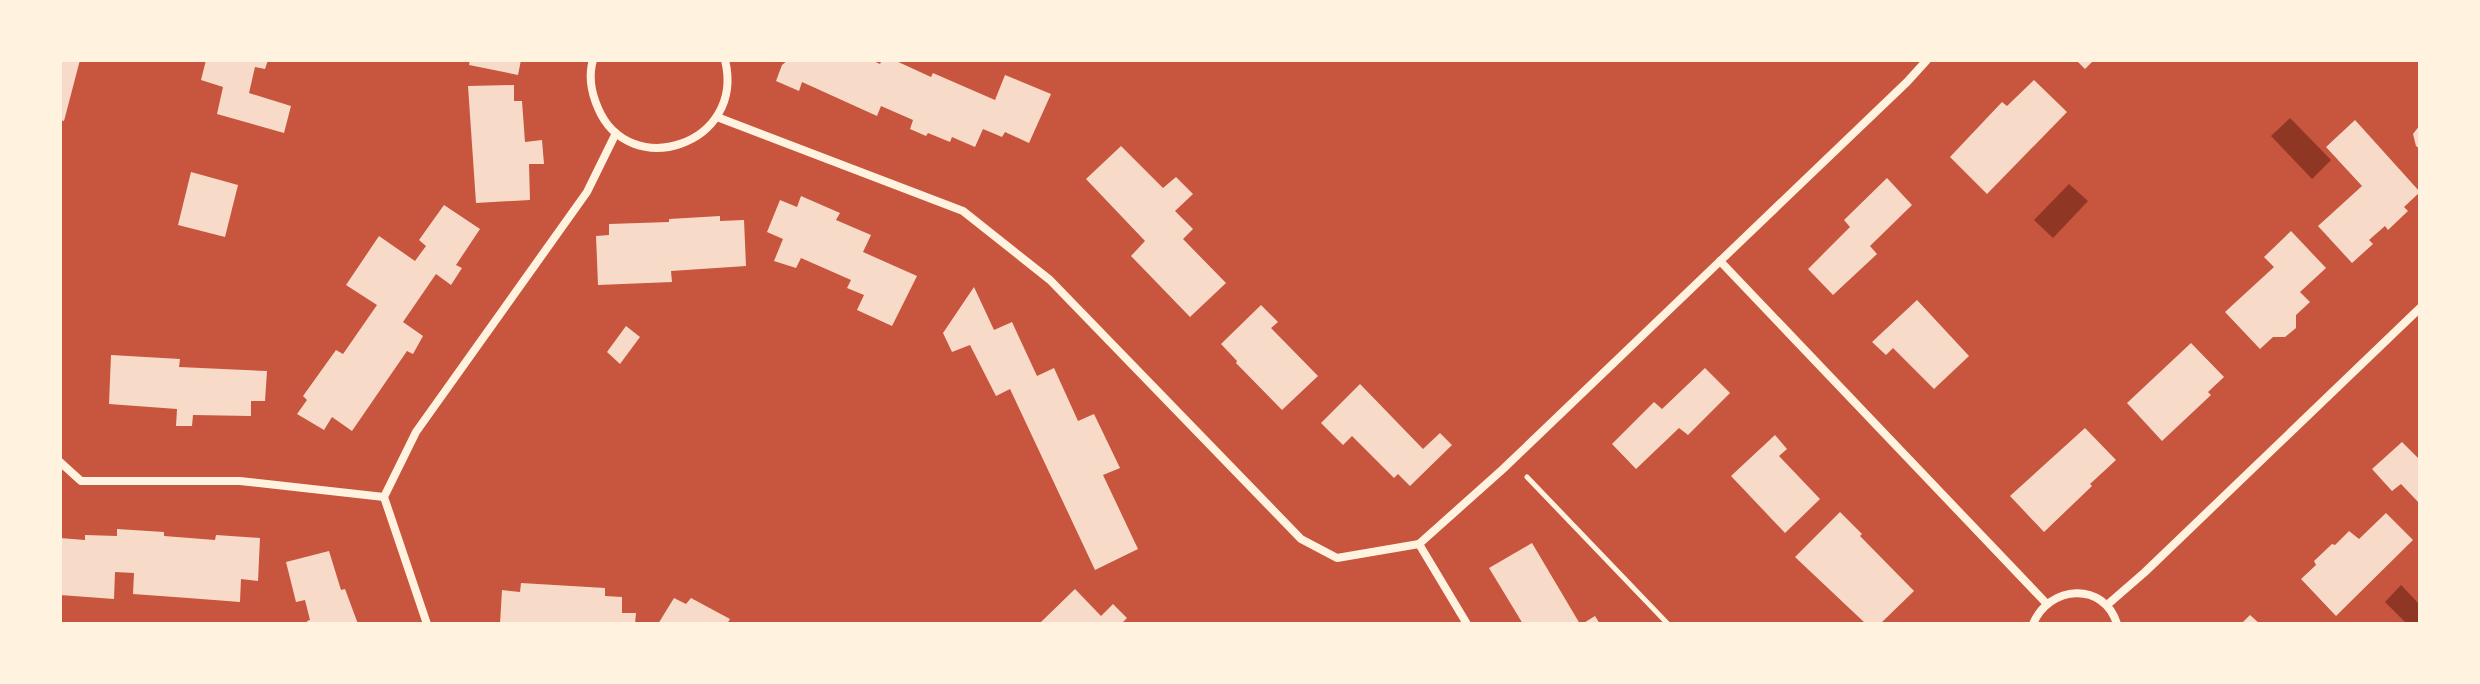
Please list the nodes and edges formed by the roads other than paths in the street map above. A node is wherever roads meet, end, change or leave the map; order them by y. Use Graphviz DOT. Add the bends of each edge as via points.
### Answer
graph roads {
  1 [pos="593,60"];
  2 [pos="725,60"];
  3 [pos="1927,60"];
  4 [pos="717,117"];
  5 [pos="616,133"];
  6 [pos="1720,261"];
  7 [pos="2420,308"];
  8 [pos="60,462"];
  9 [pos="384,497"];
  10 [pos="1419,544"];
  11 [pos="2046,603"];
  12 [pos="2107,605"];
  13 [pos="427,624"];
  14 [pos="1467,624"];
  15 [pos="2033,624"];
  16 [pos="2117,624"];
  1 -- 5 [label="street" via="592,95"];
  2 -- 4 [label="street" via="727,96"];
  3 -- 6 [label="street"];
  4 -- 5 [label="street" via="702,134 659,148"];
  4 -- 10 [label="street" via="963,211 1050,280 1301,539 1337,558"];
  5 -- 9 [label="street" via="587,192 416,432"];
  6 -- 10 [label="street"];
  6 -- 11 [label="street"];
  7 -- 12 [label="street"];
  8 -- 9 [label="street" via="81,481 240,481"];
  9 -- 13 [label="street"];
  10 -- 14 [label="street"];
  11 -- 12 [label="street" via="2070,593"];
  11 -- 15 [label="street"];
  12 -- 16 [label="street"];
}
